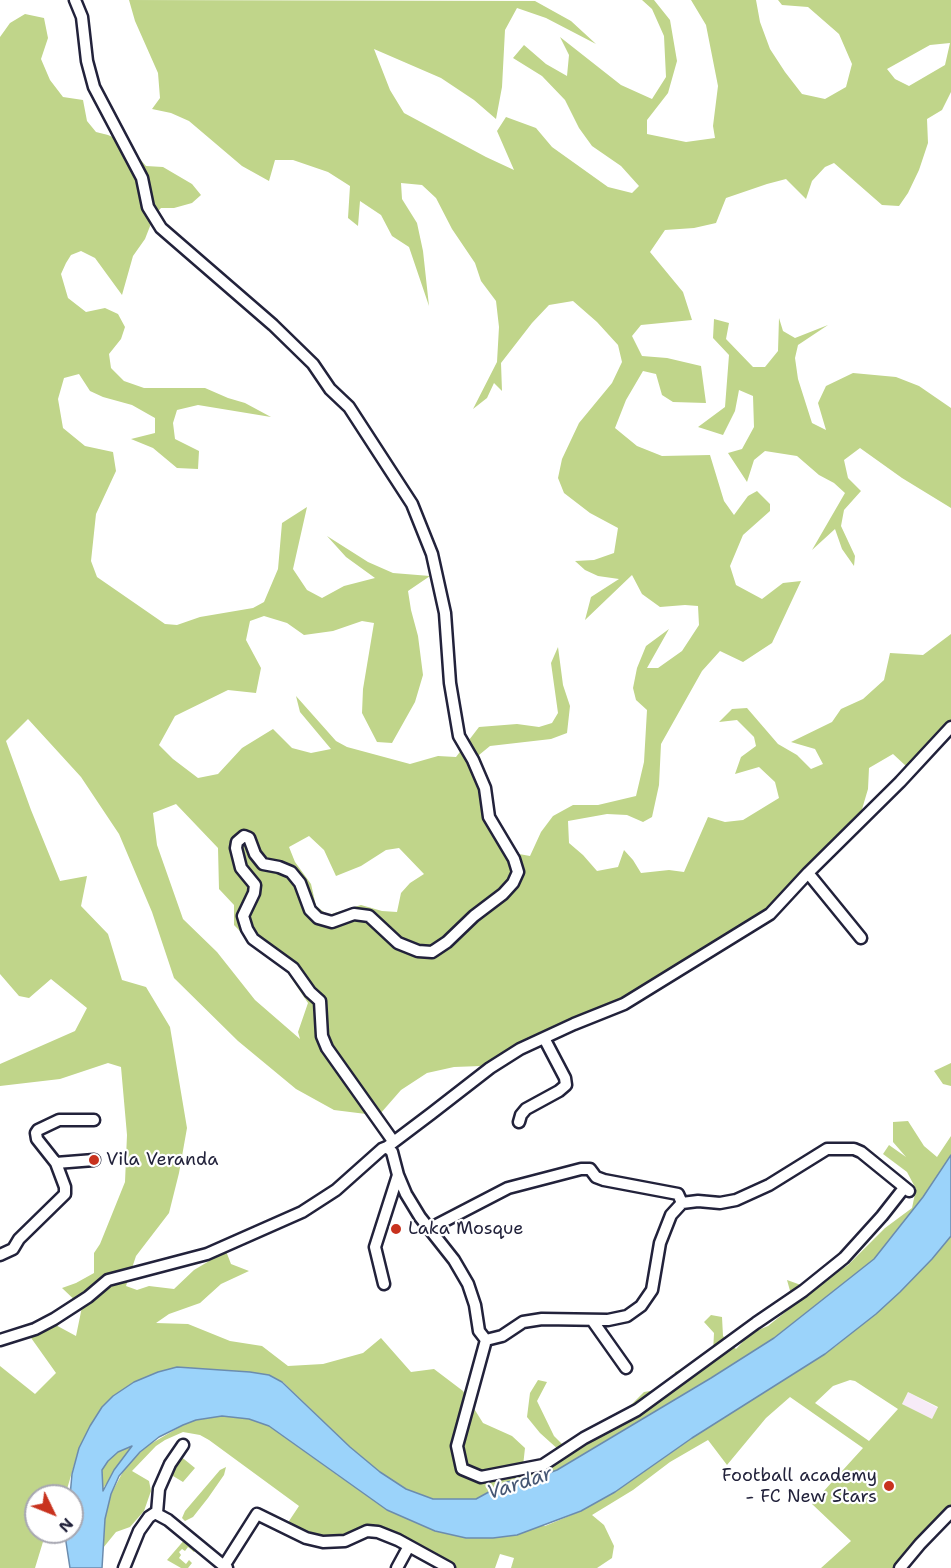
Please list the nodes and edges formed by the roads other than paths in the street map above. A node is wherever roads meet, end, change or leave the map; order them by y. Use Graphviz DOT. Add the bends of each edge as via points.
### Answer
graph roads {
  1 [pos="75,0"];
  2 [pos="951,727"];
  3 [pos="808,873"];
  4 [pos="861,938"];
  5 [pos="544,1038"];
  6 [pos="94,1120"];
  7 [pos="519,1122"];
  8 [pos="390,1144"];
  9 [pos="94,1160"];
  10 [pos="56,1163"];
  11 [pos="398,1175"];
  12 [pos="682,1203"];
  13 [pos="429,1229"];
  14 [pos="0,1255"];
  15 [pos="384,1284"];
  16 [pos="591,1320"];
  17 [pos="0,1340"];
  18 [pos="486,1340"];
  19 [pos="626,1368"];
  20 [pos="183,1445"];
  21 [pos="951,1512"];
  22 [pos="157,1513"];
  23 [pos="409,1546"];
  24 [pos="226,1567"];
  25 [pos="124,1568"];
  26 [pos="397,1568"];
  27 [pos="449,1568"];
  28 [pos="900,1568"];
  1 -- 8 [label="street" via="82,17 94,87 142,178 148,207 161,228 273,325 349,407 412,504 432,554 445,613 459,736 485,788 489,817 514,859 518,872 513,883 447,942 432,952 418,951 398,943 369,916 354,914 332,922 318,918 291,872 263,864 249,838 244,836 236,848 241,868 255,885 243,916 247,929 253,939 293,968 320,1001 322,1036 327,1048"];
  2 -- 3 [label="street"];
  3 -- 4 [label="street"];
  3 -- 5 [label="street" via="760,921 632,1000"];
  5 -- 7 [label="street" via="566,1085 526,1109"];
  5 -- 8 [label="street" via="490,1068"];
  6 -- 10 [label="street" via="59,1120 38,1130 37,1139"];
  8 -- 11 [label="street"];
  8 -- 17 [label="street" via="336,1190 302,1212 207,1254 108,1280 54,1319"];
  9 -- 10 [label="street"];
  10 -- 14 [label="street" via="65,1194 13,1249"];
  11 -- 13 [label="street"];
  11 -- 15 [label="street" via="375,1247"];
  12 -- 13 [label="street" via="678,1194 604,1180 590,1169 581,1168 508,1188"];
  12 -- 16 [label="street" via="671,1215 660,1243 649,1296 627,1316"];
  12 -- 18 [label="street" via="736,1200 832,1148 861,1152 907,1190 844,1258 637,1410 543,1465 481,1477 462,1469 457,1446"];
  13 -- 18 [label="street" via="468,1284 480,1334"];
  16 -- 18 [label="street" via="523,1322 502,1336"];
  16 -- 19 [label="street"];
  20 -- 22 [label="street" via="159,1489"];
  21 -- 28 [label="street"];
  22 -- 24 [label="street"];
  22 -- 25 [label="street" via="142,1525"];
  23 -- 24 [label="street" via="370,1530 339,1542 315,1540 257,1514"];
  23 -- 26 [label="street"];
  23 -- 27 [label="street"];
}
